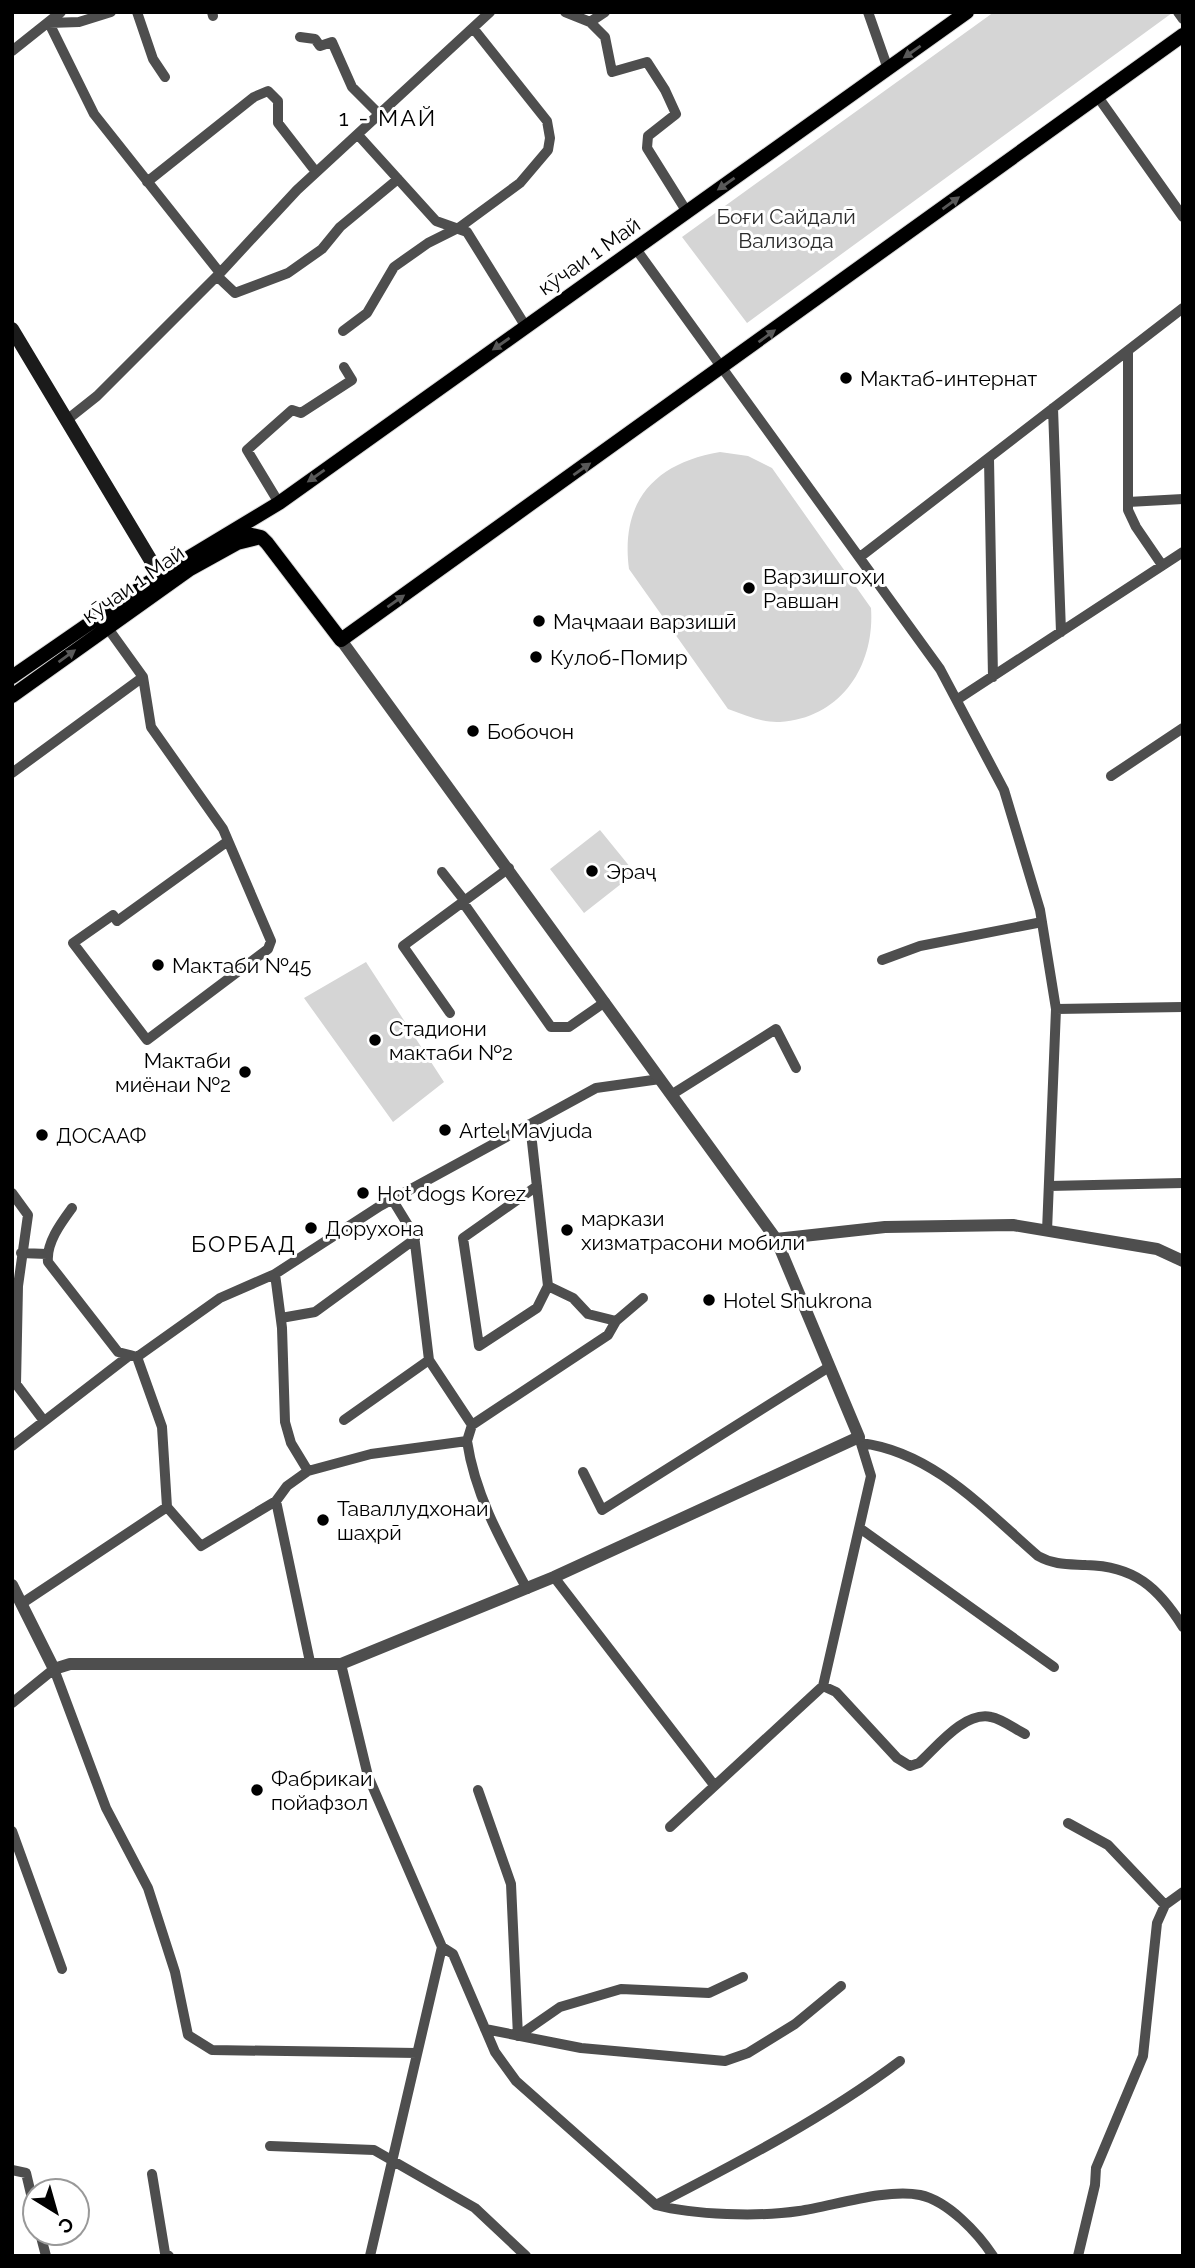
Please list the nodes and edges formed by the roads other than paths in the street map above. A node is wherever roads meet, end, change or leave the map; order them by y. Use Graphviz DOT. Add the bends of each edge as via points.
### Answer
graph roads {
  1 [pos="61,12"];
  2 [pos="111,12"];
  3 [pos="137,12"];
  4 [pos="565,12"];
  5 [pos="606,12"];
  6 [pos="868,12"];
  7 [pos="967,12"];
  8 [pos="1178,12"];
  9 [pos="486,14"];
  10 [pos="1183,19"];
  11 [pos="590,22"];
  12 [pos="49,23"];
  13 [pos="473,28"];
  14 [pos="1183,35"];
  15 [pos="300,37"];
  16 [pos="12,51"];
  17 [pos="888,69"];
  18 [pos="165,77"];
  19 [pos="1098,97"];
  20 [pos="380,115"];
  21 [pos="359,136"];
  22 [pos="316,172"];
  23 [pos="398,179"];
  24 [pos="147,182"];
  25 [pos="687,212"];
  26 [pos="1183,217"];
  27 [pos="460,227"];
  28 [pos="636,248"];
  29 [pos="218,275"];
  30 [pos="1183,308"];
  31 [pos="526,327"];
  32 [pos="12,329"];
  33 [pos="343,331"];
  34 [pos="1128,352"];
  35 [pos="344,367"];
  36 [pos="724,367"];
  37 [pos="1053,408"];
  38 [pos="68,419"];
  39 [pos="989,459"];
  40 [pos="1183,499"];
  41 [pos="1128,502"];
  42 [pos="277,504"];
  43 [pos="233,531"];
  44 [pos="261,537"];
  45 [pos="1183,552"];
  46 [pos="860,557"];
  47 [pos="1163,565"];
  48 [pos="162,581"];
  49 [pos="107,627"];
  50 [pos="1061,632"];
  51 [pos="341,640"];
  52 [pos="12,677"];
  53 [pos="143,677"];
  54 [pos="993,677"];
  55 [pos="12,696"];
  56 [pos="958,699"];
  57 [pos="1183,728"];
  58 [pos="12,774"];
  59 [pos="1111,776"];
  60 [pos="228,841"];
  61 [pos="509,868"];
  62 [pos="442,872"];
  63 [pos="463,901"];
  64 [pos="1042,922"];
  65 [pos="882,960"];
  66 [pos="605,1002"];
  67 [pos="1183,1007"];
  68 [pos="1056,1009"];
  69 [pos="450,1013"];
  70 [pos="796,1068"];
  71 [pos="660,1079"];
  72 [pos="671,1095"];
  73 [pos="530,1124"];
  74 [pos="1183,1183"];
  75 [pos="537,1186"];
  76 [pos="1049,1186"];
  77 [pos="12,1194"];
  78 [pos="392,1199"];
  79 [pos="72,1208"];
  80 [pos="1047,1231"];
  81 [pos="415,1239"];
  82 [pos="776,1239"];
  83 [pos="21,1253"];
  84 [pos="47,1254"];
  85 [pos="1183,1261"];
  86 [pos="275,1274"];
  87 [pos="548,1286"];
  88 [pos="643,1298"];
  89 [pos="281,1318"];
  90 [pos="616,1321"];
  91 [pos="134,1356"];
  92 [pos="429,1360"];
  93 [pos="829,1367"];
  94 [pos="344,1420"];
  95 [pos="44,1421"];
  96 [pos="472,1425"];
  97 [pos="860,1440"];
  98 [pos="467,1441"];
  99 [pos="12,1446"];
  100 [pos="308,1471"];
  101 [pos="583,1472"];
  102 [pos="276,1501"];
  103 [pos="167,1507"];
  104 [pos="862,1529"];
  105 [pos="554,1577"];
  106 [pos="12,1585"];
  107 [pos="527,1589"];
  108 [pos="21,1604"];
  109 [pos="1183,1628"];
  110 [pos="310,1662"];
  111 [pos="341,1664"];
  112 [pos="1054,1667"];
  113 [pos="54,1669"];
  114 [pos="823,1686"];
  115 [pos="12,1703"];
  116 [pos="1025,1734"];
  117 [pos="714,1785"];
  118 [pos="478,1790"];
  119 [pos="1068,1824"];
  120 [pos="670,1827"];
  121 [pos="12,1831"];
  122 [pos="1183,1892"];
  123 [pos="1165,1905"];
  124 [pos="442,1947"];
  125 [pos="62,1969"];
  126 [pos="743,1977"];
  127 [pos="841,1986"];
  128 [pos="485,2029"];
  129 [pos="518,2036"];
  130 [pos="417,2053"];
  131 [pos="900,2061"];
  132 [pos="270,2146"];
  133 [pos="391,2161"];
  134 [pos="12,2170"];
  135 [pos="152,2174"];
  136 [pos="27,2177"];
  137 [pos="656,2205"];
  138 [pos="169,2256"];
  139 [pos="370,2256"];
  140 [pos="526,2256"];
  141 [pos="993,2256"];
  142 [pos="1078,2256"];
  1 -- 12 [label="street"];
  2 -- 12 [label="street" via="79,22"];
  3 -- 18 [label="street" via="153,59"];
  4 -- 11 [label="street"];
  5 -- 11 [label="street"];
  6 -- 17 [label="street"];
  7 -- 17 [label="main road, кӯчаи 1 Май, one-way"];
  8 -- 10 [label="street"];
  9 -- 13 [label="street"];
  11 -- 25 [label="street" via="605,37 612,72 647,62 665,90 676,114 648,136 647,148"];
  12 -- 16 [label="street"];
  12 -- 24 [label="street" via="94,114"];
  13 -- 20 [label="street"];
  13 -- 27 [label="street" via="547,121 550,138 548,150 520,183"];
  14 -- 19 [label="main road"];
  15 -- 20 [label="street" via="315,39 320,46 332,42 352,87"];
  17 -- 25 [label="main road, кӯчаи 1 Май, one-way"];
  19 -- 26 [label="street"];
  36 -- 19 [label="main road, one-way"];
  20 -- 21 [label="street"];
  21 -- 22 [label="street"];
  21 -- 23 [label="street"];
  22 -- 24 [label="street" via="278,122 278,101 268,92 254,97"];
  22 -- 29 [label="street"];
  23 -- 27 [label="street" via="436,221"];
  23 -- 29 [label="street" via="289,273 235,293"];
  24 -- 29 [label="street"];
  25 -- 28 [label="main road, кӯчаи 1 Май"];
  27 -- 31 [label="street"];
  27 -- 33 [label="street" via="394,267 367,313"];
  28 -- 31 [label="main road, кӯчаи 1 Май"];
  28 -- 36 [label="street"];
  29 -- 38 [label="street"];
  30 -- 34 [label="street"];
  31 -- 42 [label="main road, кӯчаи 1 Май, one-way"];
  32 -- 38 [label="main road"];
  34 -- 37 [label="street"];
  34 -- 41 [label="street"];
  35 -- 42 [label="street" via="352,380 301,413 292,410 247,450"];
  36 -- 46 [label="street"];
  51 -- 36 [label="main road, one-way"];
  37 -- 39 [label="street"];
  37 -- 50 [label="street"];
  38 -- 48 [label="main road"];
  39 -- 46 [label="street"];
  39 -- 54 [label="street"];
  40 -- 41 [label="street"];
  41 -- 47 [label="street" via="1131,519"];
  42 -- 43 [label="main road, кӯчаи 1 Май"];
  42 -- 44 [label="main road" via="263,522"];
  43 -- 44 [label="main road"];
  43 -- 48 [label="main road, кӯчаи 1 Май"];
  44 -- 48 [label="main road, кӯчаи 1 Май" via="237,543"];
  44 -- 51 [label="main road"];
  45 -- 47 [label="street"];
  46 -- 56 [label="street"];
  47 -- 50 [label="street"];
  48 -- 49 [label="main road, кӯчаи 1 Май"];
  48 -- 52 [label="main road, кӯчаи 1 Май"];
  49 -- 53 [label="street"];
  55 -- 49 [label="main road, кӯчаи 1 Май, one-way"];
  50 -- 54 [label="street"];
  51 -- 61 [label="street"];
  53 -- 58 [label="street"];
  53 -- 60 [label="street" via="151,727"];
  54 -- 56 [label="street"];
  56 -- 64 [label="street" via="1004,790"];
  57 -- 59 [label="street"];
  60 -- 60 [label="street" via="271,941 268,949 147,1040 73,943 113,915 117,921"];
  61 -- 63 [label="street"];
  61 -- 66 [label="street"];
  62 -- 63 [label="street"];
  63 -- 66 [label="street" via="551,1027 569,1027"];
  63 -- 69 [label="street" via="403,946"];
  64 -- 65 [label="street" via="920,946"];
  64 -- 68 [label="street"];
  66 -- 71 [label="street"];
  67 -- 68 [label="street"];
  68 -- 76 [label="street"];
  70 -- 72 [label="street" via="776,1028"];
  71 -- 72 [label="street"];
  71 -- 73 [label="street" via="596,1088"];
  72 -- 82 [label="street"];
  73 -- 75 [label="street"];
  73 -- 78 [label="street"];
  74 -- 76 [label="street"];
  75 -- 87 [label="street"];
  75 -- 87 [label="street" via="463,1238 479,1346 537,1308"];
  76 -- 80 [label="street"];
  77 -- 83 [label="street" via="28,1215"];
  78 -- 81 [label="street"];
  78 -- 86 [label="street"];
  79 -- 84 [label="street"];
  80 -- 82 [label="street" via="1013,1225 885,1227"];
  80 -- 85 [label="street" via="1157,1249"];
  81 -- 89 [label="street" via="315,1312"];
  81 -- 92 [label="street"];
  82 -- 93 [label="street"];
  83 -- 84 [label="street"];
  83 -- 95 [label="street" via="16,1384"];
  84 -- 91 [label="street" via="48,1262 118,1352"];
  86 -- 89 [label="street"];
  86 -- 91 [label="street" via="220,1298"];
  87 -- 90 [label="street" via="573,1298 588,1314"];
  88 -- 90 [label="street"];
  89 -- 100 [label="street" via="285,1422"];
  90 -- 96 [label="street" via="608,1335"];
  91 -- 95 [label="street"];
  91 -- 103 [label="street" via="162,1427"];
  92 -- 94 [label="street"];
  92 -- 96 [label="street"];
  93 -- 97 [label="street"];
  93 -- 101 [label="street" via="602,1510"];
  95 -- 99 [label="street"];
  96 -- 98 [label="street"];
  97 -- 104 [label="street" via="871,1476"];
  97 -- 105 [label="street"];
  97 -- 109 [label="street" via="891,1447 946,1478 1052,1563 1118,1567 1138,1576 1172,1609"];
  98 -- 100 [label="street" via="371,1454"];
  98 -- 107 [label="street" via="481,1498"];
  100 -- 102 [label="street"];
  102 -- 103 [label="street" via="201,1546"];
  102 -- 110 [label="street"];
  103 -- 108 [label="street"];
  104 -- 112 [label="street"];
  104 -- 114 [label="street"];
  105 -- 107 [label="street"];
  105 -- 117 [label="street"];
  106 -- 108 [label="street"];
  107 -- 111 [label="street"];
  108 -- 113 [label="street"];
  110 -- 111 [label="street"];
  110 -- 113 [label="street" via="70,1664"];
  111 -- 124 [label="street" via="368,1776"];
  113 -- 115 [label="street"];
  113 -- 130 [label="street" via="106,1808 148,1888 175,1972 188,2035 212,2050"];
  114 -- 116 [label="street" via="836,1692 897,1758 910,1766 974,1718 990,1717"];
  114 -- 117 [label="street"];
  117 -- 120 [label="street"];
  118 -- 129 [label="street" via="511,1884"];
  119 -- 123 [label="street" via="1108,1845"];
  121 -- 125 [label="street"];
  122 -- 123 [label="street"];
  123 -- 142 [label="street" via="1157,1923 1143,2056 1096,2168"];
  124 -- 128 [label="street" via="453,1954"];
  124 -- 130 [label="street"];
  126 -- 129 [label="street" via="709,1993 621,1989 560,2007"];
  127 -- 129 [label="street" via="795,2024 748,2053 725,2061 580,2048"];
  128 -- 129 [label="street"];
  128 -- 137 [label="street" via="516,2081"];
  130 -- 133 [label="street"];
  131 -- 137 [label="street" via="848,2100 767,2148"];
  132 -- 133 [label="street" via="374,2150"];
  133 -- 139 [label="street"];
  133 -- 140 [label="street" via="475,2208"];
  134 -- 136 [label="street"];
  135 -- 138 [label="street"];
  137 -- 141 [label="street" via="685,2212 795,2212 892,2195 920,2195 940,2203 958,2218"];
}
